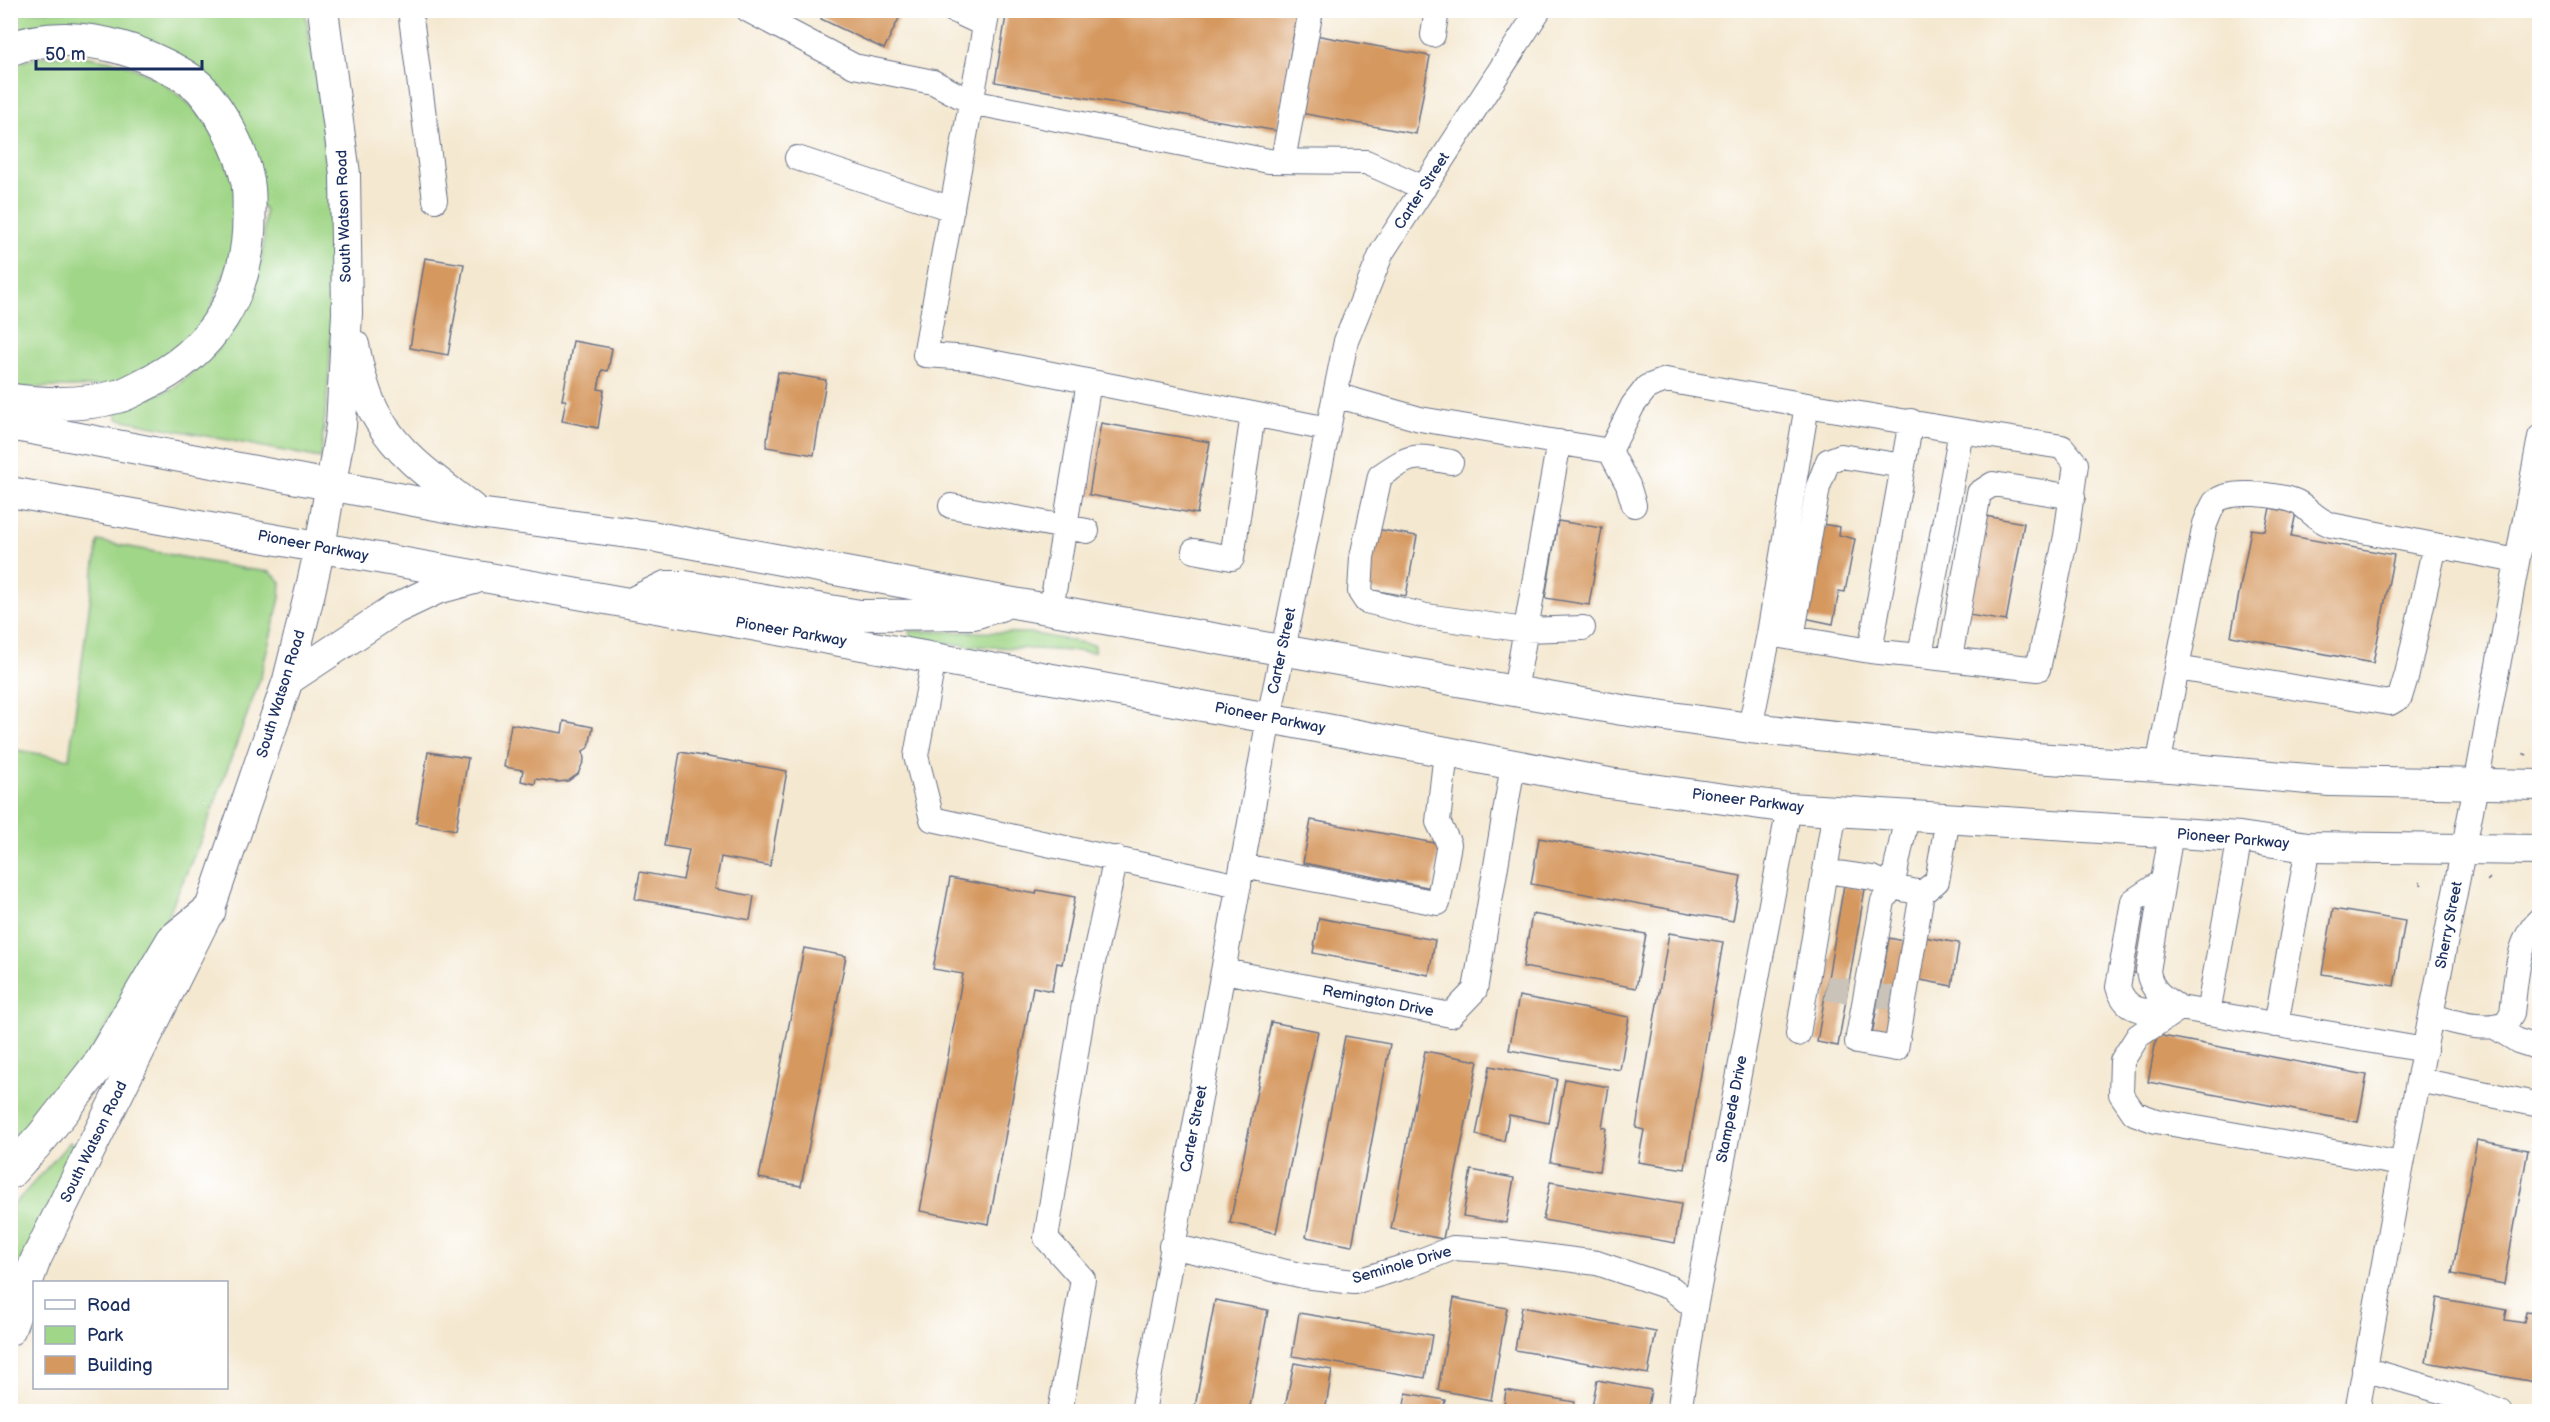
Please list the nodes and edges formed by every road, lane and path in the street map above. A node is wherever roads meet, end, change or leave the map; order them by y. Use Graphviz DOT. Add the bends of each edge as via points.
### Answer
graph roads {
  1 [pos="323,10"];
  2 [pos="410,10"];
  3 [pos="748,10"];
  4 [pos="953,10"];
  5 [pos="1311,10"];
  6 [pos="1437,10"];
  7 [pos="1539,10"];
  8 [pos="986,18"];
  9 [pos="1433,35"];
  10 [pos="10,49"];
  11 [pos="971,102"];
  12 [pos="797,158"];
  13 [pos="1283,160"];
  14 [pos="1424,188"];
  15 [pos="435,200"];
  16 [pos="952,209"];
  17 [pos="347,313"];
  18 [pos="1089,382"];
  19 [pos="1335,395"];
  20 [pos="10,400"];
  21 [pos="1807,405"];
  22 [pos="1253,414"];
  23 [pos="1911,421"];
  24 [pos="10,425"];
  25 [pos="1328,429"];
  26 [pos="1961,431"];
  27 [pos="2540,437"];
  28 [pos="1558,442"];
  29 [pos="1610,451"];
  30 [pos="1451,462"];
  31 [pos="1903,466"];
  32 [pos="331,486"];
  33 [pos="10,492"];
  34 [pos="2073,496"];
  35 [pos="1635,505"];
  36 [pos="951,506"];
  37 [pos="478,513"];
  38 [pos="2533,515"];
  39 [pos="1076,529"];
  40 [pos="2435,545"];
  41 [pos="320,548"];
  42 [pos="1194,551"];
  43 [pos="2517,561"];
  44 [pos="482,577"];
  45 [pos="1008,602"];
  46 [pos="631,603"];
  47 [pos="1051,609"];
  48 [pos="1583,628"];
  49 [pos="1526,630"];
  50 [pos="1768,634"];
  51 [pos="1792,638"];
  52 [pos="1282,650"];
  53 [pos="1870,651"];
  54 [pos="1920,656"];
  55 [pos="934,658"];
  56 [pos="1950,658"];
  57 [pos="2177,668"];
  58 [pos="288,680"];
  59 [pos="1515,691"];
  60 [pos="1269,718"];
  61 [pos="1750,728"];
  62 [pos="1446,752"];
  63 [pos="1513,765"];
  64 [pos="2158,766"];
  65 [pos="2476,785"];
  66 [pos="2540,785"];
  67 [pos="1789,808"];
  68 [pos="1835,810"];
  69 [pos="1906,816"];
  70 [pos="1948,818"];
  71 [pos="2171,833"];
  72 [pos="2240,837"];
  73 [pos="2308,847"];
  74 [pos="2540,850"];
  75 [pos="2463,851"];
  76 [pos="1116,858"];
  77 [pos="1825,871"];
  78 [pos="1241,876"];
  79 [pos="1892,887"];
  80 [pos="1922,893"];
  81 [pos="209,911"];
  82 [pos="2540,919"];
  83 [pos="1878,927"];
  84 [pos="1915,934"];
  85 [pos="1224,971"];
  86 [pos="1861,993"];
  87 [pos="2180,1008"];
  88 [pos="2208,1013"];
  89 [pos="2431,1016"];
  90 [pos="2276,1024"];
  91 [pos="2495,1027"];
  92 [pos="1798,1034"];
  93 [pos="2540,1048"];
  94 [pos="2425,1050"];
  95 [pos="2419,1080"];
  96 [pos="2540,1105"];
  97 [pos="2402,1164"];
  98 [pos="10,1172"];
  99 [pos="1171,1246"];
  100 [pos="1695,1308"];
  101 [pos="10,1330"];
  102 [pos="2364,1369"];
  103 [pos="1060,1412"];
  104 [pos="1143,1412"];
  105 [pos="1679,1412"];
  106 [pos="2357,1412"];
  107 [pos="2500,1412"];
  1 -- 17 [label="main road, South Watson Road" via="345,174"];
  2 -- 15 [label="street"];
  3 -- 11 [label="street" via="854,66 933,82"];
  4 -- 8 [label="street"];
  5 -- 13 [label="street"];
  6 -- 9 [label="street"];
  7 -- 14 [label="street, Carter Street"];
  8 -- 11 [label="street"];
  10 -- 20 [label="highway" via="53,40 93,40 144,55 201,89 242,160 248,182 249,231 244,268 227,311 189,358 121,395 80,404"];
  11 -- 13 [label="street" via="1269,161"];
  11 -- 16 [label="street"];
  12 -- 16 [label="street"];
  13 -- 14 [label="street" via="1366,162"];
  14 -- 19 [label="street, Carter Street" via="1382,252 1346,341"];
  16 -- 18 [label="street" via="925,355 958,356"];
  17 -- 32 [label="main road, South Watson Road" via="341,426"];
  17 -- 37 [label="main road" via="366,392 378,420 399,448"];
  18 -- 22 [label="street"];
  18 -- 39 [label="street"];
  19 -- 25 [label="street, Carter Street"];
  19 -- 28 [label="street" via="1420,418"];
  21 -- 23 [label="street"];
  21 -- 29 [label="street" via="1666,380 1647,387 1633,405"];
  21 -- 50 [label="street"];
  22 -- 25 [label="street"];
  22 -- 42 [label="street" via="1232,558"];
  23 -- 26 [label="street"];
  23 -- 31 [label="street"];
  24 -- 32 [label="main road"];
  25 -- 52 [label="street, Carter Street"];
  26 -- 34 [label="street" via="2062,447 2076,464"];
  26 -- 54 [label="street"];
  27 -- 38 [label="street, Sherry Street"];
  28 -- 29 [label="street"];
  28 -- 49 [label="street"];
  29 -- 35 [label="street"];
  30 -- 49 [label="street" via="1407,458 1380,476 1362,557 1360,592 1366,601 1426,616"];
  31 -- 51 [label="street" via="1841,456 1828,461 1818,487"];
  31 -- 53 [label="street"];
  32 -- 37 [label="main road"];
  32 -- 41 [label="main road, South Watson Road"];
  33 -- 41 [label="main road, Pioneer Parkway"];
  34 -- 56 [label="street" via="1994,484 1979,493"];
  34 -- 56 [label="street" via="2038,669"];
  36 -- 39 [label="street"];
  37 -- 45 [label="main road" via="651,536"];
  38 -- 43 [label="street, Sherry Street"];
  39 -- 47 [label="street"];
  40 -- 43 [label="street"];
  40 -- 57 [label="street" via="2408,674 2400,697 2390,703"];
  40 -- 57 [label="street" via="2331,525 2317,520 2297,502 2259,494 2225,496 2216,502 2205,524"];
  41 -- 44 [label="main road, Pioneer Parkway"];
  41 -- 58 [label="main road, South Watson Road"];
  43 -- 65 [label="street, Sherry Street"];
  44 -- 46 [label="main road, Pioneer Parkway"];
  44 -- 58 [label="main road" via="437,589 395,609"];
  45 -- 46 [label="main road" via="974,614 860,615 666,586"];
  45 -- 47 [label="main road"];
  46 -- 55 [label="main road, Pioneer Parkway"];
  47 -- 52 [label="main road"];
  48 -- 49 [label="street"];
  49 -- 59 [label="street"];
  50 -- 51 [label="street"];
  50 -- 61 [label="street"];
  51 -- 53 [label="street"];
  52 -- 59 [label="main road"];
  52 -- 60 [label="street, Carter Street"];
  53 -- 54 [label="street"];
  54 -- 56 [label="street"];
  55 -- 60 [label="main road, Pioneer Parkway"];
  55 -- 76 [label="street" via="916,756 932,819"];
  57 -- 64 [label="street"];
  58 -- 81 [label="main road, South Watson Road"];
  59 -- 61 [label="main road"];
  60 -- 62 [label="main road, Pioneer Parkway"];
  60 -- 78 [label="street, Carter Street"];
  61 -- 64 [label="main road" via="2035,758"];
  62 -- 63 [label="main road, Pioneer Parkway"];
  62 -- 78 [label="street" via="1438,822 1449,844 1438,903"];
  63 -- 67 [label="main road, Pioneer Parkway" via="1609,783"];
  63 -- 85 [label="street, Remington Drive" via="1475,990 1451,1015"];
  64 -- 65 [label="main road" via="2330,781"];
  65 -- 66 [label="main road"];
  65 -- 75 [label="street, Sherry Street"];
  67 -- 68 [label="main road, Pioneer Parkway"];
  67 -- 100 [label="street, Stampede Drive"];
  68 -- 69 [label="main road, Pioneer Parkway"];
  68 -- 77 [label="street"];
  69 -- 70 [label="main road, Pioneer Parkway"];
  69 -- 79 [label="street"];
  70 -- 71 [label="main road, Pioneer Parkway"];
  70 -- 80 [label="street" via="1937,881"];
  71 -- 72 [label="main road, Pioneer Parkway"];
  71 -- 87 [label="street" via="2148,971 2150,984 2160,996"];
  72 -- 73 [label="main road, Pioneer Parkway"];
  72 -- 88 [label="street"];
  73 -- 75 [label="main road, Pioneer Parkway"];
  73 -- 90 [label="street"];
  74 -- 75 [label="main road, Pioneer Parkway"];
  75 -- 89 [label="street, Sherry Street"];
  76 -- 78 [label="street"];
  76 -- 103 [label="street" via="1085,998 1046,1238 1083,1280"];
  77 -- 79 [label="street" via="1873,878"];
  77 -- 86 [label="street"];
  78 -- 85 [label="street, Carter Street"];
  79 -- 80 [label="street"];
  79 -- 83 [label="street" via="1883,901"];
  80 -- 84 [label="street"];
  81 -- 98 [label="highway" via="173,940 100,1063 43,1137"];
  81 -- 101 [label="main road, South Watson Road" via="36,1258"];
  82 -- 91 [label="street" via="2525,942 2512,1013 2506,1023"];
  83 -- 84 [label="street"];
  83 -- 86 [label="street"];
  84 -- 86 [label="street"];
  85 -- 99 [label="street, Carter Street"];
  86 -- 92 [label="street"];
  87 -- 88 [label="street"];
  87 -- 97 [label="street" via="2138,1036 2122,1061 2121,1094 2134,1113 2156,1121"];
  88 -- 90 [label="street"];
  89 -- 91 [label="street"];
  89 -- 94 [label="street, Sherry Street"];
  90 -- 94 [label="street"];
  91 -- 93 [label="street"];
  94 -- 95 [label="street, Sherry Street"];
  95 -- 96 [label="street"];
  95 -- 97 [label="street, Sherry Street"];
  97 -- 102 [label="street, Sherry Street"];
  99 -- 100 [label="street, Seminole Drive" via="1304,1276 1354,1282 1410,1266 1453,1248 1504,1251 1597,1263 1671,1288"];
  99 -- 104 [label="street, Carter Street"];
  100 -- 105 [label="street, Stampede Drive"];
  102 -- 106 [label="street, Sherry Street"];
  102 -- 107 [label="street"];
}
